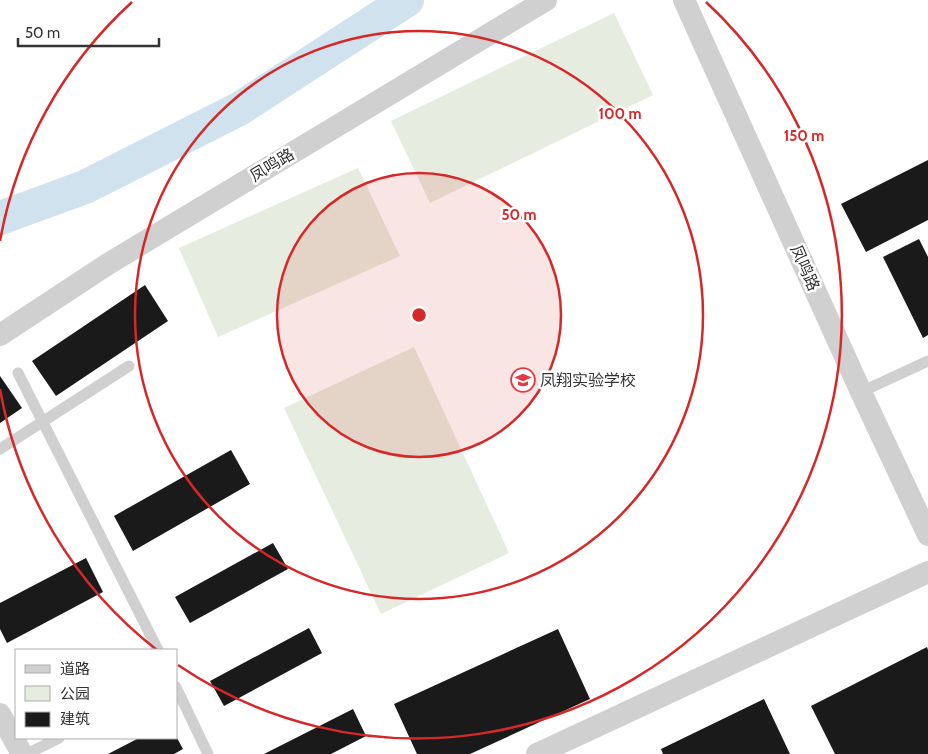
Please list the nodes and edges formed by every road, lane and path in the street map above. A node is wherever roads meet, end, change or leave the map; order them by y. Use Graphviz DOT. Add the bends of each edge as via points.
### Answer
graph roads {
  1 [pos="546,0"];
  2 [pos="684,0"];
  3 [pos="0,335"];
  4 [pos="928,361"];
  5 [pos="129,366"];
  6 [pos="18,373"];
  7 [pos="862,392"];
  8 [pos="41,422"];
  9 [pos="0,449"];
  10 [pos="928,534"];
  11 [pos="928,572"];
  12 [pos="157,649"];
  13 [pos="178,691"];
  14 [pos="0,714"];
  15 [pos="56,739"];
  16 [pos="22,754"];
  17 [pos="27,754"];
  18 [pos="208,754"];
  19 [pos="537,754"];
  1 -- 3 [label="street, 凤鸣路" via="108,264"];
  2 -- 7 [label="street, 凤鸣路"];
  4 -- 7 [label="lane"];
  5 -- 8 [label="lane"];
  6 -- 8 [label="lane"];
  7 -- 10 [label="street, 凤鸣路"];
  8 -- 9 [label="lane"];
  8 -- 12 [label="lane"];
  11 -- 19 [label="street"];
  13 -- 18 [label="lane"];
  14 -- 16 [label="street"];
  15 -- 17 [label="lane"];
}
